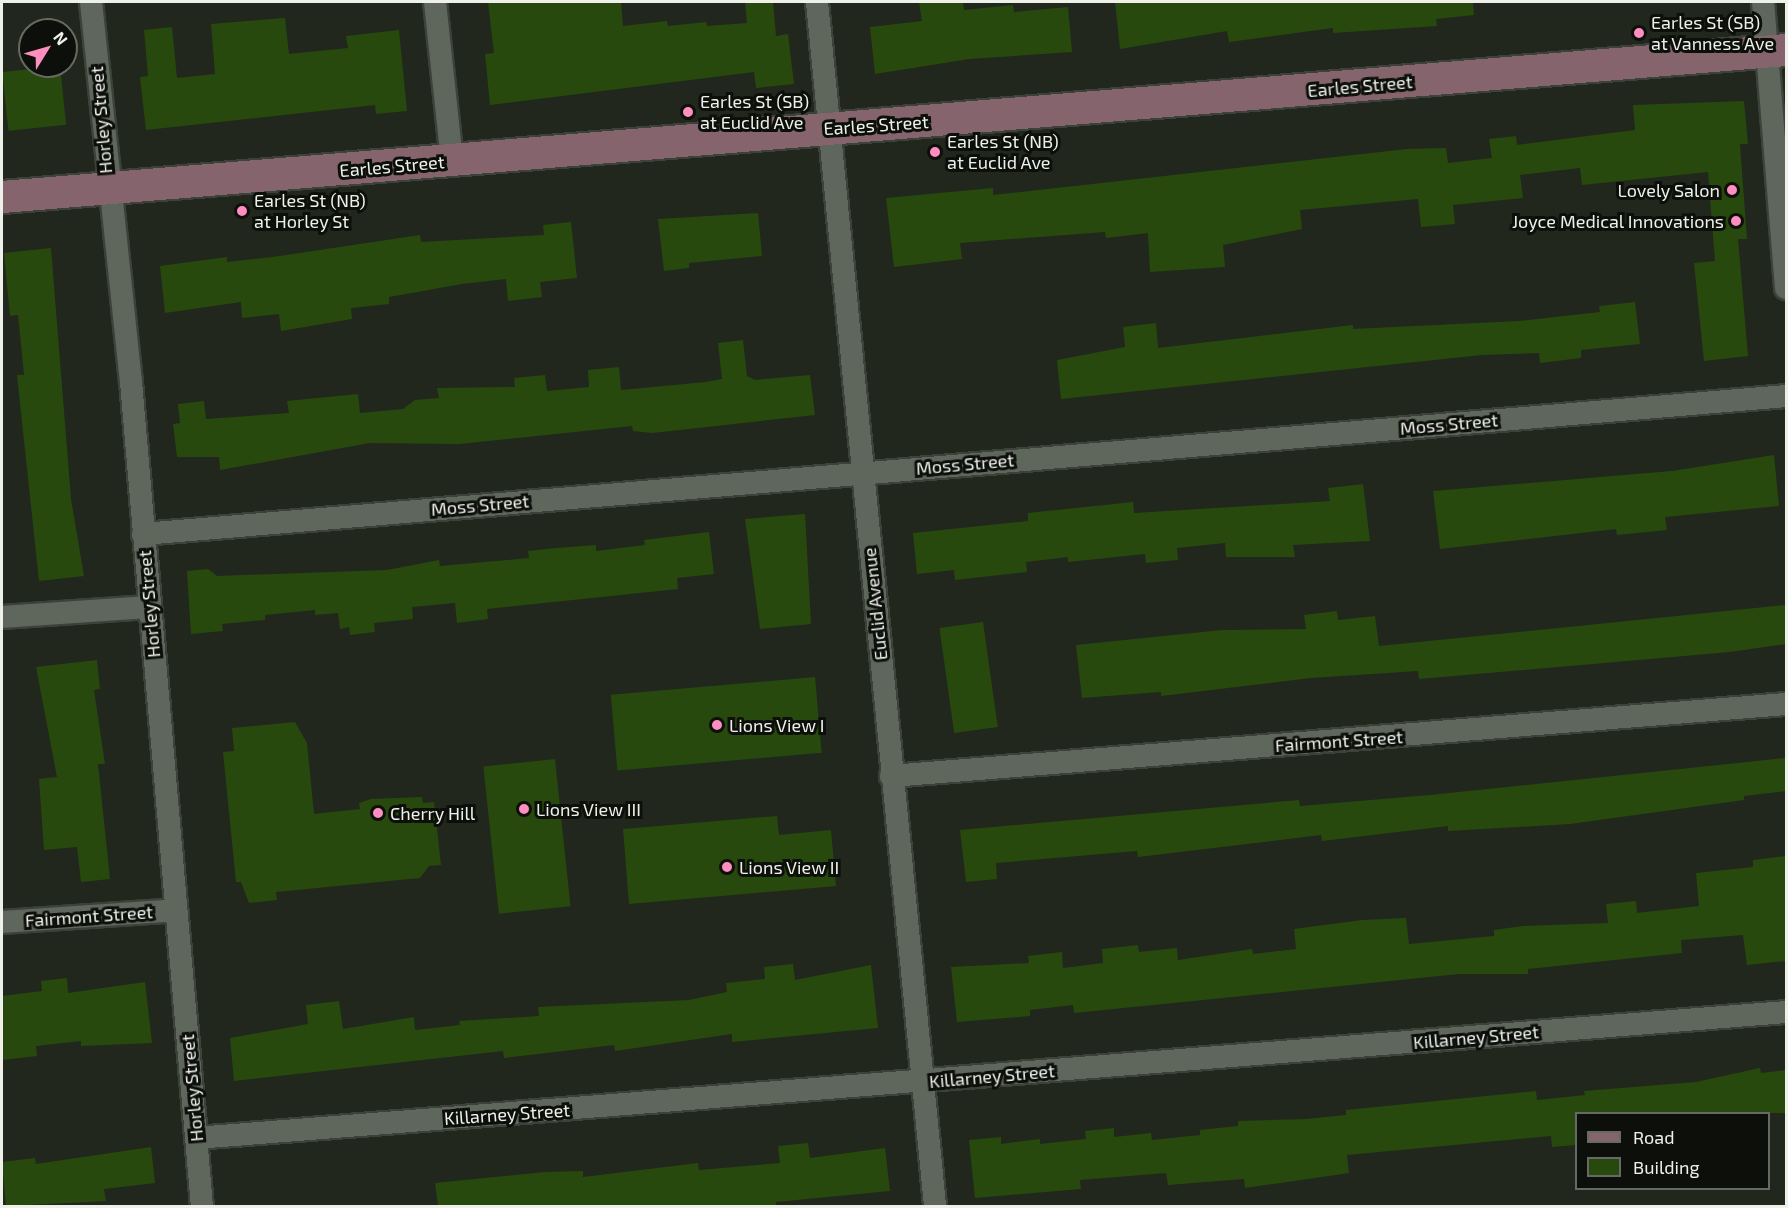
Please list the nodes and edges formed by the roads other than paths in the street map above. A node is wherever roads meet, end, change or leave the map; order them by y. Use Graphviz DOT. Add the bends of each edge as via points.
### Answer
graph roads {
  1 [pos="91,2"];
  2 [pos="435,2"];
  3 [pos="817,2"];
  4 [pos="1763,2"];
  5 [pos="1777,51"];
  6 [pos="832,129"];
  7 [pos="452,161"];
  8 [pos="107,189"];
  9 [pos="2,197"];
  10 [pos="1786,288"];
  11 [pos="1786,396"];
  12 [pos="862,472"];
  13 [pos="143,534"];
  14 [pos="149,607"];
  15 [pos="2,617"];
  16 [pos="1786,704"];
  17 [pos="891,776"];
  18 [pos="176,910"];
  19 [pos="2,922"];
  20 [pos="1786,1012"];
  21 [pos="922,1081"];
  22 [pos="196,1138"];
  23 [pos="202,1206"];
  24 [pos="935,1206"];
  1 -- 8 [label="street, Horley Street"];
  2 -- 7 [label="street"];
  3 -- 6 [label="street, Euclid Avenue"];
  4 -- 5 [label="street"];
  5 -- 6 [label="street, Earles Street"];
  5 -- 10 [label="street"];
  6 -- 7 [label="street, Earles Street"];
  6 -- 12 [label="street, Euclid Avenue"];
  7 -- 8 [label="street, Earles Street"];
  8 -- 9 [label="street, Earles Street"];
  8 -- 13 [label="street, Horley Street"];
  11 -- 12 [label="street, Moss Street"];
  12 -- 13 [label="street, Moss Street"];
  12 -- 17 [label="street, Euclid Avenue"];
  13 -- 14 [label="street, Horley Street"];
  14 -- 15 [label="street"];
  14 -- 18 [label="street, Horley Street"];
  16 -- 17 [label="street, Fairmont Street"];
  17 -- 21 [label="street, Euclid Avenue"];
  18 -- 19 [label="street, Fairmont Street"];
  18 -- 22 [label="street, Horley Street"];
  20 -- 21 [label="street, Killarney Street"];
  21 -- 22 [label="street, Killarney Street"];
  21 -- 24 [label="street, Euclid Avenue"];
  22 -- 23 [label="street, Horley Street"];
}
